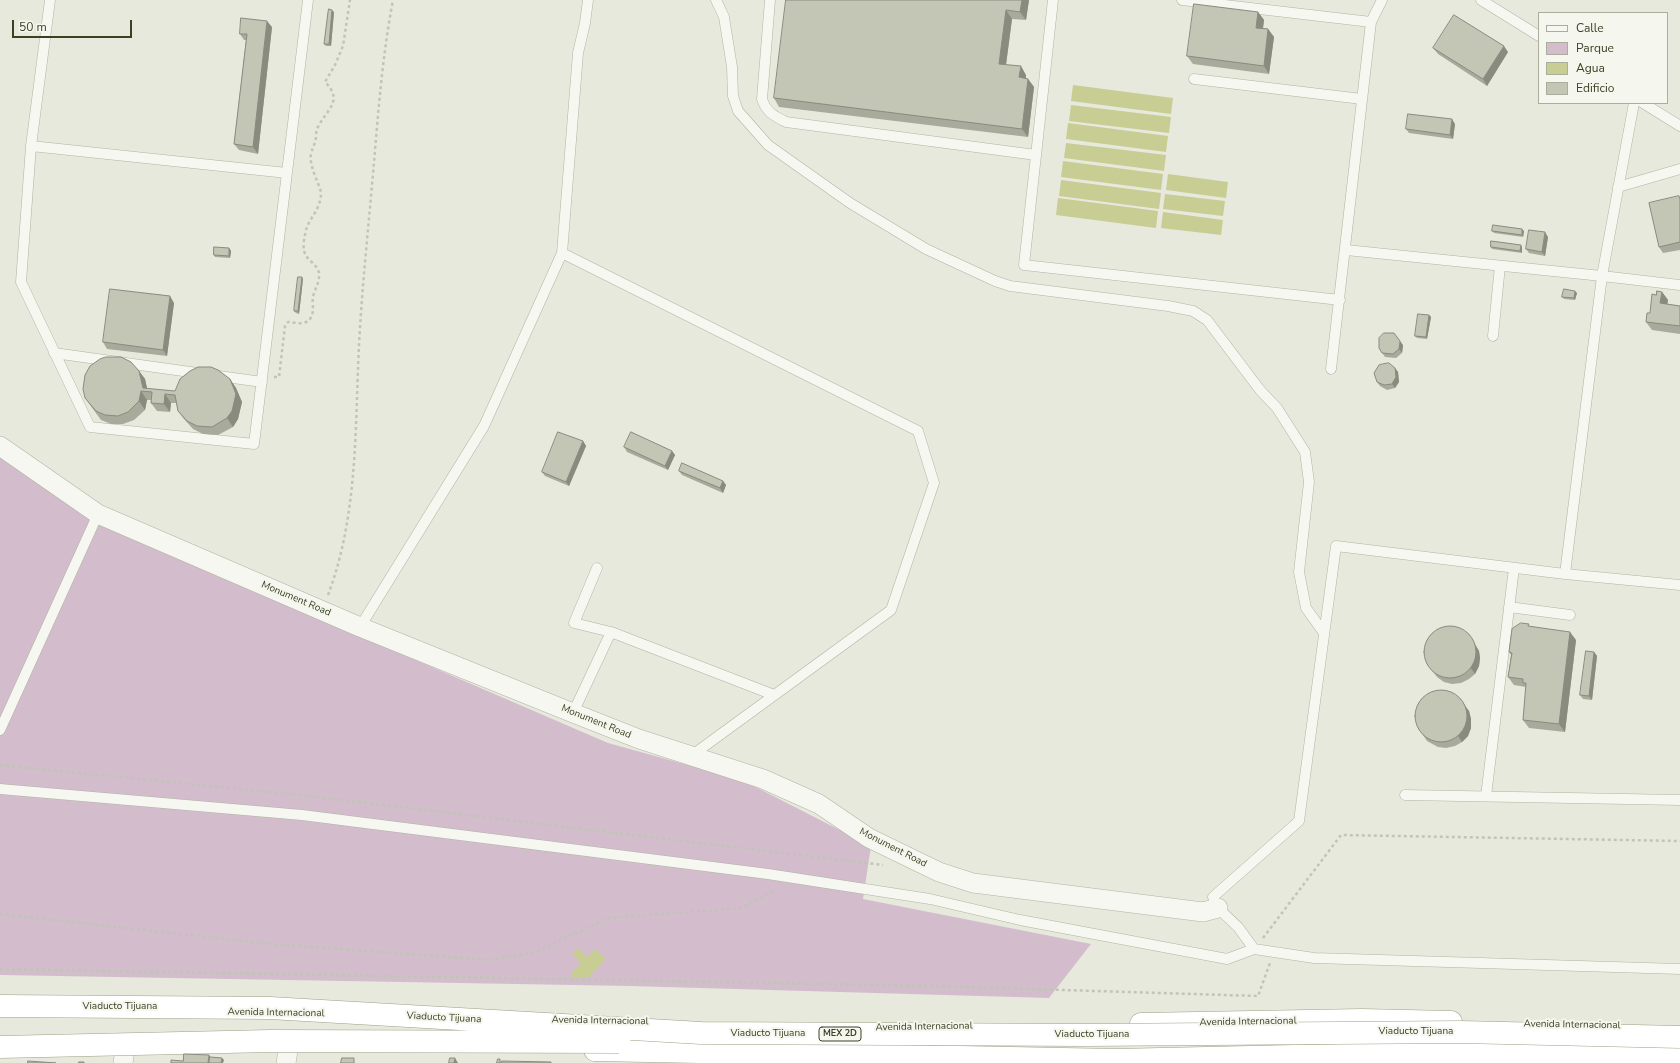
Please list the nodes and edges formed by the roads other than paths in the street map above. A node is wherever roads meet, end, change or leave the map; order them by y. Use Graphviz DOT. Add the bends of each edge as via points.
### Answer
graph roads {
  1 [pos="50,0"];
  2 [pos="308,0"];
  3 [pos="588,0"];
  4 [pos="716,0"];
  5 [pos="770,0"];
  6 [pos="1053,0"];
  7 [pos="1182,0"];
  8 [pos="1382,0"];
  9 [pos="1481,0"];
  10 [pos="1371,22"];
  11 [pos="1538,35"];
  12 [pos="1194,79"];
  13 [pos="1362,99"];
  14 [pos="1634,104"];
  15 [pos="1645,104"];
  16 [pos="1680,126"];
  17 [pos="32,146"];
  18 [pos="1036,155"];
  19 [pos="1680,169"];
  20 [pos="287,173"];
  21 [pos="1618,187"];
  22 [pos="1346,250"];
  23 [pos="562,253"];
  24 [pos="1500,266"];
  25 [pos="1602,276"];
  26 [pos="1680,285"];
  27 [pos="1340,300"];
  28 [pos="1493,336"];
  29 [pos="54,353"];
  30 [pos="1331,369"];
  31 [pos="262,378"];
  32 [pos="0,446"];
  33 [pos="98,514"];
  34 [pos="597,568"];
  35 [pos="1514,568"];
  36 [pos="1564,574"];
  37 [pos="1680,585"];
  38 [pos="1509,607"];
  39 [pos="1570,615"];
  40 [pos="360,627"];
  41 [pos="611,632"];
  42 [pos="1324,633"];
  43 [pos="774,695"];
  44 [pos="573,713"];
  45 [pos="0,730"];
  46 [pos="691,756"];
  47 [pos="0,789"];
  48 [pos="1405,795"];
  49 [pos="1486,796"];
  50 [pos="1680,800"];
  51 [pos="1218,908"];
  52 [pos="1254,949"];
  53 [pos="1680,969"];
  54 [pos="0,1006"];
  55 [pos="0,1012"];
  56 [pos="1680,1028"];
  57 [pos="1680,1036"];
  58 [pos="0,1046"];
  59 [pos="1680,1047"];
  60 [pos="124,1053"];
  61 [pos="288,1054"];
  62 [pos="1680,1055"];
  63 [pos="652,1057"];
  64 [pos="1116,1060"];
  65 [pos="1164,1063"];
  1 -- 17 [label="lane"];
  2 -- 20 [label="lane"];
  3 -- 23 [label="lane" via="578,53"];
  4 -- 42 [label="lane" via="724,17 732,67 733,96 738,111 768,145 850,203 926,249 1010,286 1168,306 1193,311 1207,320 1260,390 1277,408 1306,452 1309,482 1299,572 1306,608"];
  5 -- 18 [label="lane" via="762,100 765,108 772,114 786,122"];
  6 -- 18 [label="lane"];
  7 -- 10 [label="lane"];
  8 -- 10 [label="lane"];
  9 -- 11 [label="lane"];
  10 -- 13 [label="lane"];
  12 -- 13 [label="lane"];
  13 -- 22 [label="lane"];
  14 -- 21 [label="lane"];
  15 -- 16 [label="lane"];
  17 -- 20 [label="lane"];
  17 -- 29 [label="lane" via="21,282"];
  18 -- 27 [label="lane" via="1024,265"];
  19 -- 21 [label="lane"];
  20 -- 31 [label="lane"];
  21 -- 25 [label="lane"];
  22 -- 24 [label="lane"];
  22 -- 27 [label="lane"];
  23 -- 40 [label="lane" via="484,426"];
  23 -- 43 [label="lane" via="918,431 934,483 891,610"];
  24 -- 25 [label="lane"];
  24 -- 28 [label="lane"];
  25 -- 26 [label="lane"];
  25 -- 36 [label="lane"];
  27 -- 30 [label="lane"];
  29 -- 31 [label="lane"];
  29 -- 31 [label="lane" via="90,427 254,444"];
  32 -- 33 [label="street, Monument Road"];
  33 -- 40 [label="street, Monument Road"];
  33 -- 45 [label="lane"];
  34 -- 41 [label="lane" via="574,623"];
  35 -- 36 [label="lane"];
  35 -- 38 [label="lane"];
  35 -- 42 [label="lane" via="1336,546"];
  36 -- 37 [label="lane"];
  38 -- 39 [label="lane"];
  38 -- 49 [label="lane"];
  40 -- 44 [label="street, Monument Road"];
  41 -- 43 [label="lane"];
  41 -- 44 [label="lane"];
  42 -- 51 [label="lane" via="1299,821 1214,897"];
  43 -- 46 [label="lane"];
  44 -- 46 [label="street, Monument Road"];
  46 -- 51 [label="street, Monument Road" via="763,779 819,804 869,838 939,872 973,883 1203,912"];
  47 -- 52 [label="lane" via="302,815 796,878 930,899 1020,920 1227,959"];
  48 -- 49 [label="lane"];
  49 -- 50 [label="lane"];
  51 -- 52 [label="lane" via="1238,927"];
  52 -- 53 [label="lane" via="1314,958"];
  54 -- 57 [label="highway, Viaducto Tijuana / MEX 2D, bridge" via="270,1008 701,1033 1087,1035 1460,1032"];
  55 -- 56 [label="highway, Avenida Internacional" via="215,1012 885,1028 1362,1020"];
  58 -- 59 [label="highway, Viaducto Tijuana / MEX 2D, bridge" via="286,1041 1075,1046 1461,1042"];
  58 -- 60 [label="highway"];
  60 -- 61 [label="highway"];
  61 -- 63 [label="highway"];
  62 -- 64 [label="highway" via="1474,1052"];
  63 -- 64 [label="highway"];
  64 -- 65 [label="highway"];
}
